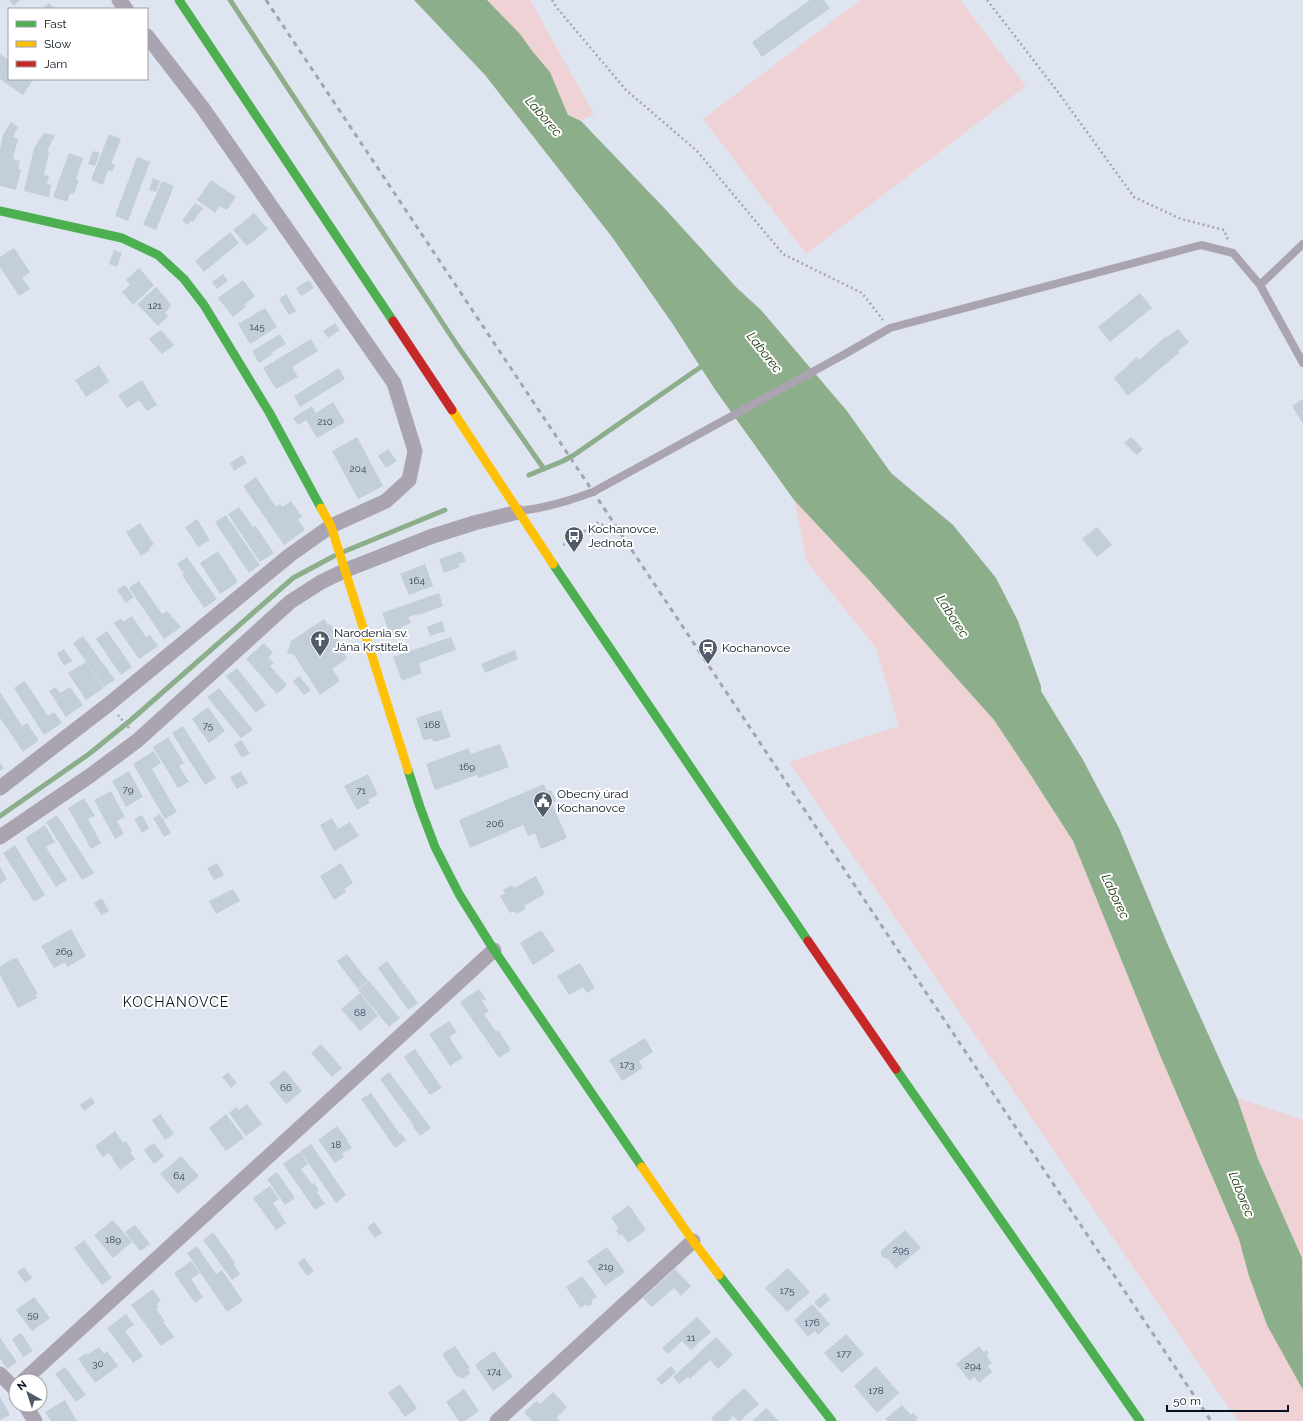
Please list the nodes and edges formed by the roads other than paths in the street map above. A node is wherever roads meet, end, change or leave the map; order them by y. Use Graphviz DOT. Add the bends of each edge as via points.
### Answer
graph roads {
  1 [pos="119,0"];
  2 [pos="179,0"];
  3 [pos="125,8"];
  4 [pos="148,37"];
  5 [pos="0,211"];
  6 [pos="1303,244"];
  7 [pos="1260,285"];
  8 [pos="1303,363"];
  9 [pos="518,512"];
  10 [pos="331,526"];
  11 [pos="344,565"];
  12 [pos="0,788"];
  13 [pos="0,837"];
  14 [pos="494,950"];
  15 [pos="693,1240"];
  16 [pos="33,1373"];
  17 [pos="498,1421"];
  18 [pos="832,1421"];
  19 [pos="1140,1421"];
  1 -- 3 [label="street"];
  2 -- 9 [label="main road"];
  4 -- 10 [label="street" via="202,107 394,383 415,451 408,480 386,501"];
  5 -- 10 [label="main road" via="122,238 158,255 184,279 204,305 269,412"];
  6 -- 7 [label="lane"];
  7 -- 8 [label="lane"];
  7 -- 9 [label="lane" via="1233,254 1201,245 890,328 593,492 546,508"];
  9 -- 11 [label="street" via="474,522"];
  9 -- 19 [label="main road" via="873,1036"];
  10 -- 11 [label="main road"];
  10 -- 12 [label="street" via="290,555 109,704"];
  11 -- 13 [label="street" via="290,602 138,740"];
  11 -- 14 [label="main road" via="410,778 436,847 459,894"];
  14 -- 15 [label="main road"];
  14 -- 16 [label="street"];
  15 -- 17 [label="street"];
  15 -- 18 [label="main road"];
}
